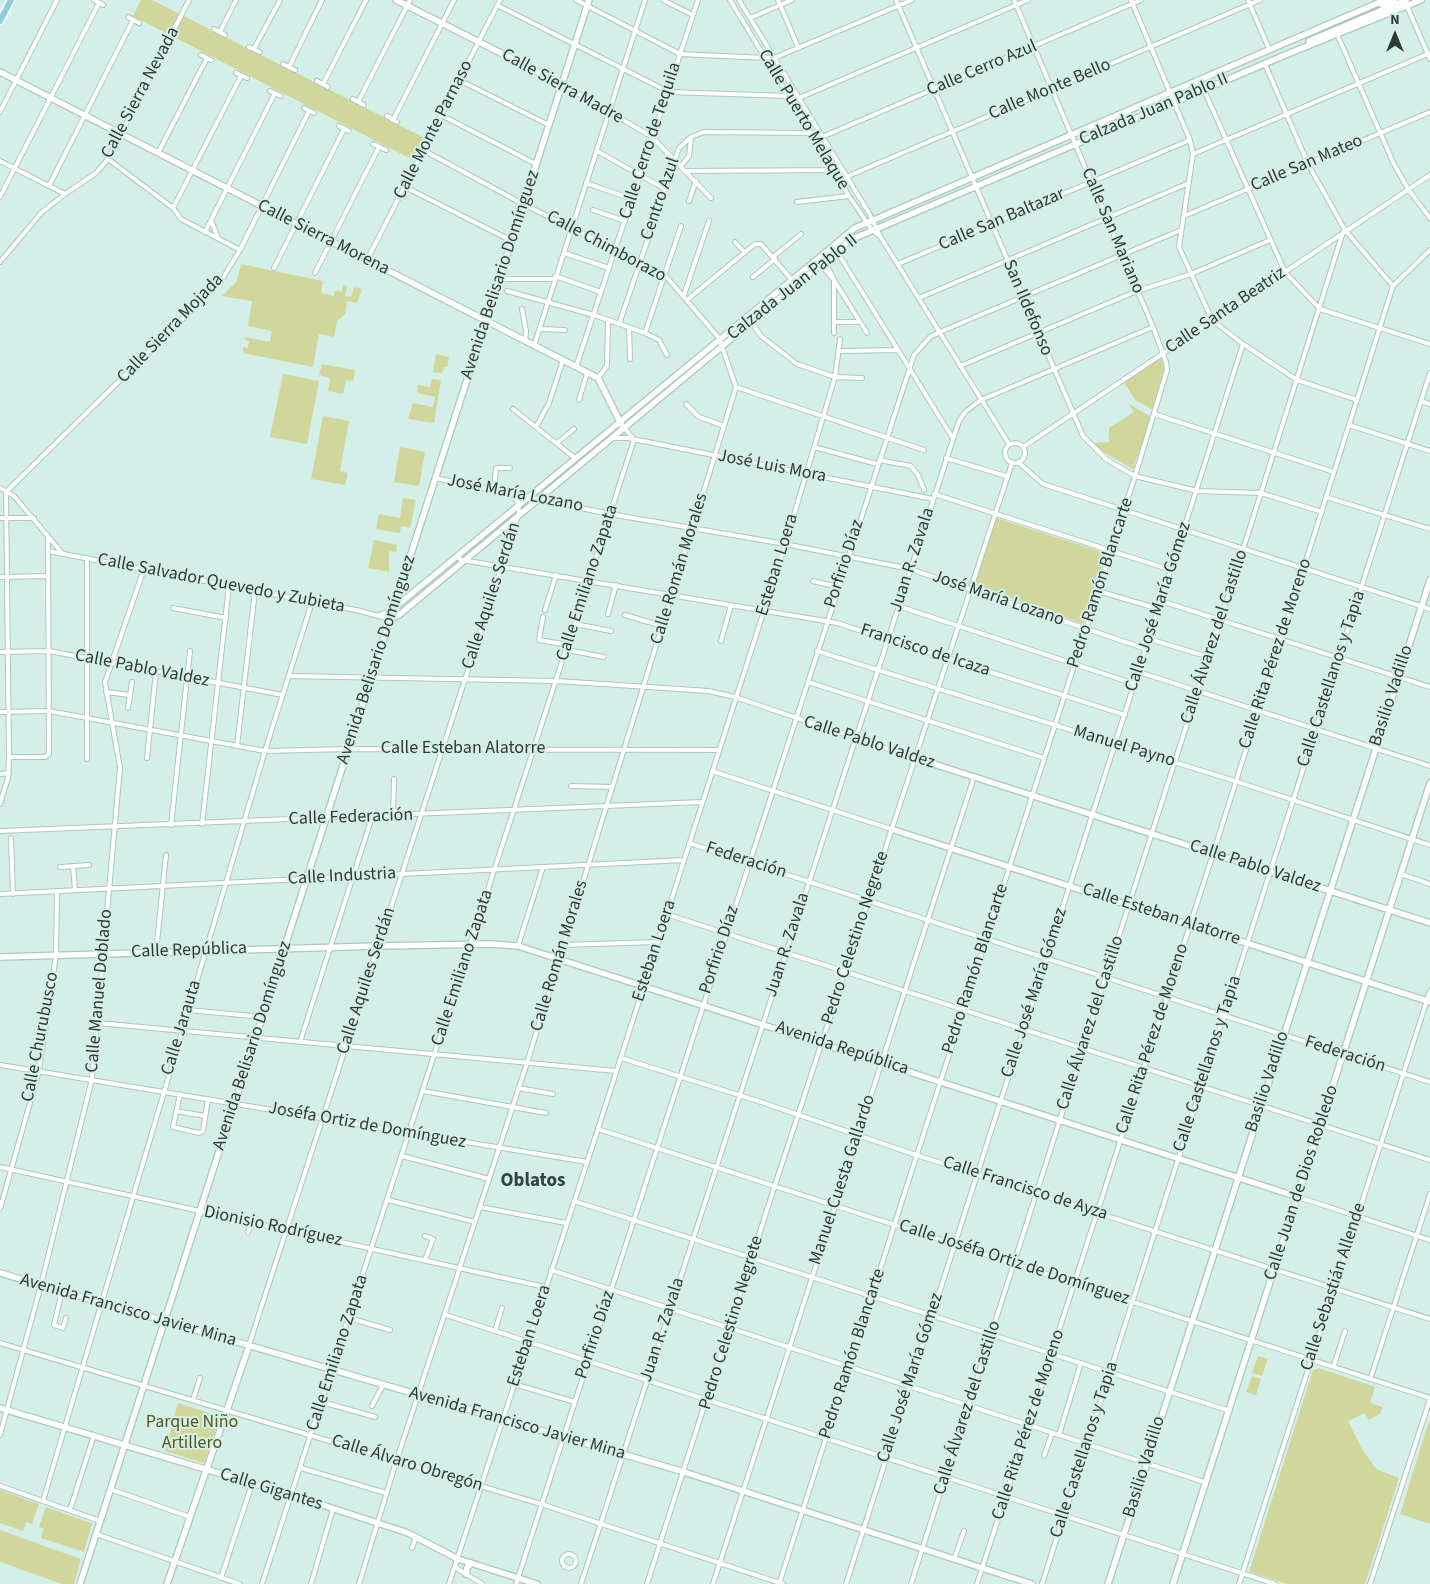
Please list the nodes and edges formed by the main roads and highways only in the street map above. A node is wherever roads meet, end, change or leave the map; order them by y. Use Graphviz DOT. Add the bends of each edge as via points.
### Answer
graph roads {
  1 [pos="11,0"];
  2 [pos="396,0"];
  3 [pos="1385,0"];
  4 [pos="1394,0"];
  5 [pos="1421,0"];
  6 [pos="409,3"];
  7 [pos="588,3"];
  8 [pos="1407,3"];
  9 [pos="0,21"];
  10 [pos="1326,31"];
  11 [pos="1283,44"];
  12 [pos="1290,53"];
  13 [pos="0,72"];
  14 [pos="562,84"];
  15 [pos="789,283"];
  16 [pos="486,321"];
  17 [pos="720,342"];
  18 [pos="670,379"];
  19 [pos="672,386"];
  20 [pos="621,424"];
  21 [pos="1430,580"];
  22 [pos="394,609"];
  23 [pos="390,620"];
  24 [pos="915,758"];
  25 [pos="1430,783"];
  26 [pos="891,828"];
  27 [pos="1330,891"];
  28 [pos="1389,910"];
  29 [pos="1430,923"];
  30 [pos="378,946"];
  31 [pos="285,948"];
  32 [pos="0,958"];
  33 [pos="1307,962"];
  34 [pos="1366,982"];
  35 [pos="1428,1002"];
  36 [pos="1237,1177"];
  37 [pos="1298,1197"];
  38 [pos="0,1273"];
  39 [pos="165,1321"];
  40 [pos="248,1346"];
  41 [pos="0,1408"];
  42 [pos="124,1444"];
  43 [pos="207,1471"];
  44 [pos="472,1563"];
  45 [pos="466,1574"];
  46 [pos="517,1581"];
  47 [pos="80,1584"];
  48 [pos="167,1584"];
  49 [pos="537,1584"];
  50 [pos="1032,1584"];
  51 [pos="1108,1584"];
  52 [pos="1173,1584"];
  1 -- 9 [label="main road"];
  2 -- 6 [label="main road, Calle Sierra Madre"];
  3 -- 11 [label="main road, Calzada Juan Pablo II"];
  4 -- 10 [label="main road, Calzada Juan Pablo II"];
  5 -- 8 [label="main road, Calzada Juan Pablo II"];
  6 -- 14 [label="main road, Calle Sierra Madre" via="442,24"];
  7 -- 14 [label="main road, Avenida Belisario Domínguez"];
  8 -- 10 [label="main road, Calzada Juan Pablo II"];
  8 -- 12 [label="main road, Calzada Juan Pablo II"];
  10 -- 11 [label="main road, Calzada Juan Pablo II"];
  10 -- 12 [label="main road, Calzada Juan Pablo II"];
  11 -- 15 [label="main road, Calzada Juan Pablo II" via="870,221 848,233"];
  12 -- 15 [label="main road, Calzada Juan Pablo II" via="850,240"];
  13 -- 16 [label="main road, Calle Sierra Morena"];
  14 -- 16 [label="main road, Avenida Belisario Domínguez"];
  15 -- 17 [label="main road, Calzada Juan Pablo II"];
  15 -- 17 [label="main road, Calzada Juan Pablo II" via="750,321"];
  16 -- 20 [label="main road, Calle Sierra Morena" via="598,378"];
  16 -- 22 [label="main road, Avenida Belisario Domínguez"];
  17 -- 18 [label="main road, Calzada Juan Pablo II"];
  17 -- 19 [label="main road, Calzada Juan Pablo II"];
  18 -- 19 [label="main road"];
  18 -- 20 [label="main road, Calzada Juan Pablo II"];
  19 -- 20 [label="main road, Calzada Juan Pablo II"];
  20 -- 22 [label="main road, Calzada Juan Pablo II" via="575,458"];
  20 -- 23 [label="main road, Calzada Juan Pablo II" via="610,438"];
  21 -- 27 [label="main road, Basilio Vadillo"];
  22 -- 23 [label="main road, Avenida Belisario Domínguez"];
  23 -- 31 [label="main road, Avenida Belisario Domínguez"];
  24 -- 27 [label="main road, Calle Pablo Valdez"];
  25 -- 28 [label="main road, Calle Juan de Dios Robledo"];
  26 -- 33 [label="main road, Calle Esteban Alatorre"];
  27 -- 28 [label="main road, Calle Pablo Valdez"];
  27 -- 33 [label="main road, Basilio Vadillo"];
  28 -- 29 [label="main road, Calle Pablo Valdez"];
  28 -- 34 [label="main road, Calle Juan de Dios Robledo"];
  30 -- 31 [label="main road, Calle República"];
  30 -- 36 [label="main road, Avenida República" via="518,946"];
  31 -- 32 [label="main road, Calle República"];
  31 -- 39 [label="main road, Avenida Belisario Domínguez"];
  33 -- 34 [label="main road, Calle Esteban Alatorre"];
  33 -- 36 [label="main road, Basilio Vadillo"];
  34 -- 35 [label="main road, Calle Esteban Alatorre"];
  34 -- 37 [label="main road, Calle Juan de Dios Robledo"];
  36 -- 37 [label="main road, Avenida República"];
  36 -- 51 [label="main road, Basilio Vadillo"];
  37 -- 52 [label="main road, Calle Juan de Dios Robledo"];
  38 -- 39 [label="main road, Avenida Francisco Javier Mina"];
  39 -- 40 [label="main road, Avenida Francisco Javier Mina"];
  39 -- 42 [label="main road, Avenida Belisario Domínguez"];
  40 -- 43 [label="main road, Calle Aquiles Serdán"];
  40 -- 50 [label="main road, Avenida Francisco Javier Mina" via="684,1472"];
  41 -- 42 [label="main road, Calle Gigantes"];
  42 -- 43 [label="main road, Calle Gigantes"];
  42 -- 47 [label="main road, Avenida Belisario Domínguez"];
  43 -- 44 [label="main road, Calle Gigantes" via="377,1523"];
  43 -- 48 [label="main road, Calle Aquiles Serdán"];
  44 -- 45 [label="main road"];
  44 -- 46 [label="main road, Calle Gigantes"];
  46 -- 49 [label="main road, Calle Gigantes"];
}
